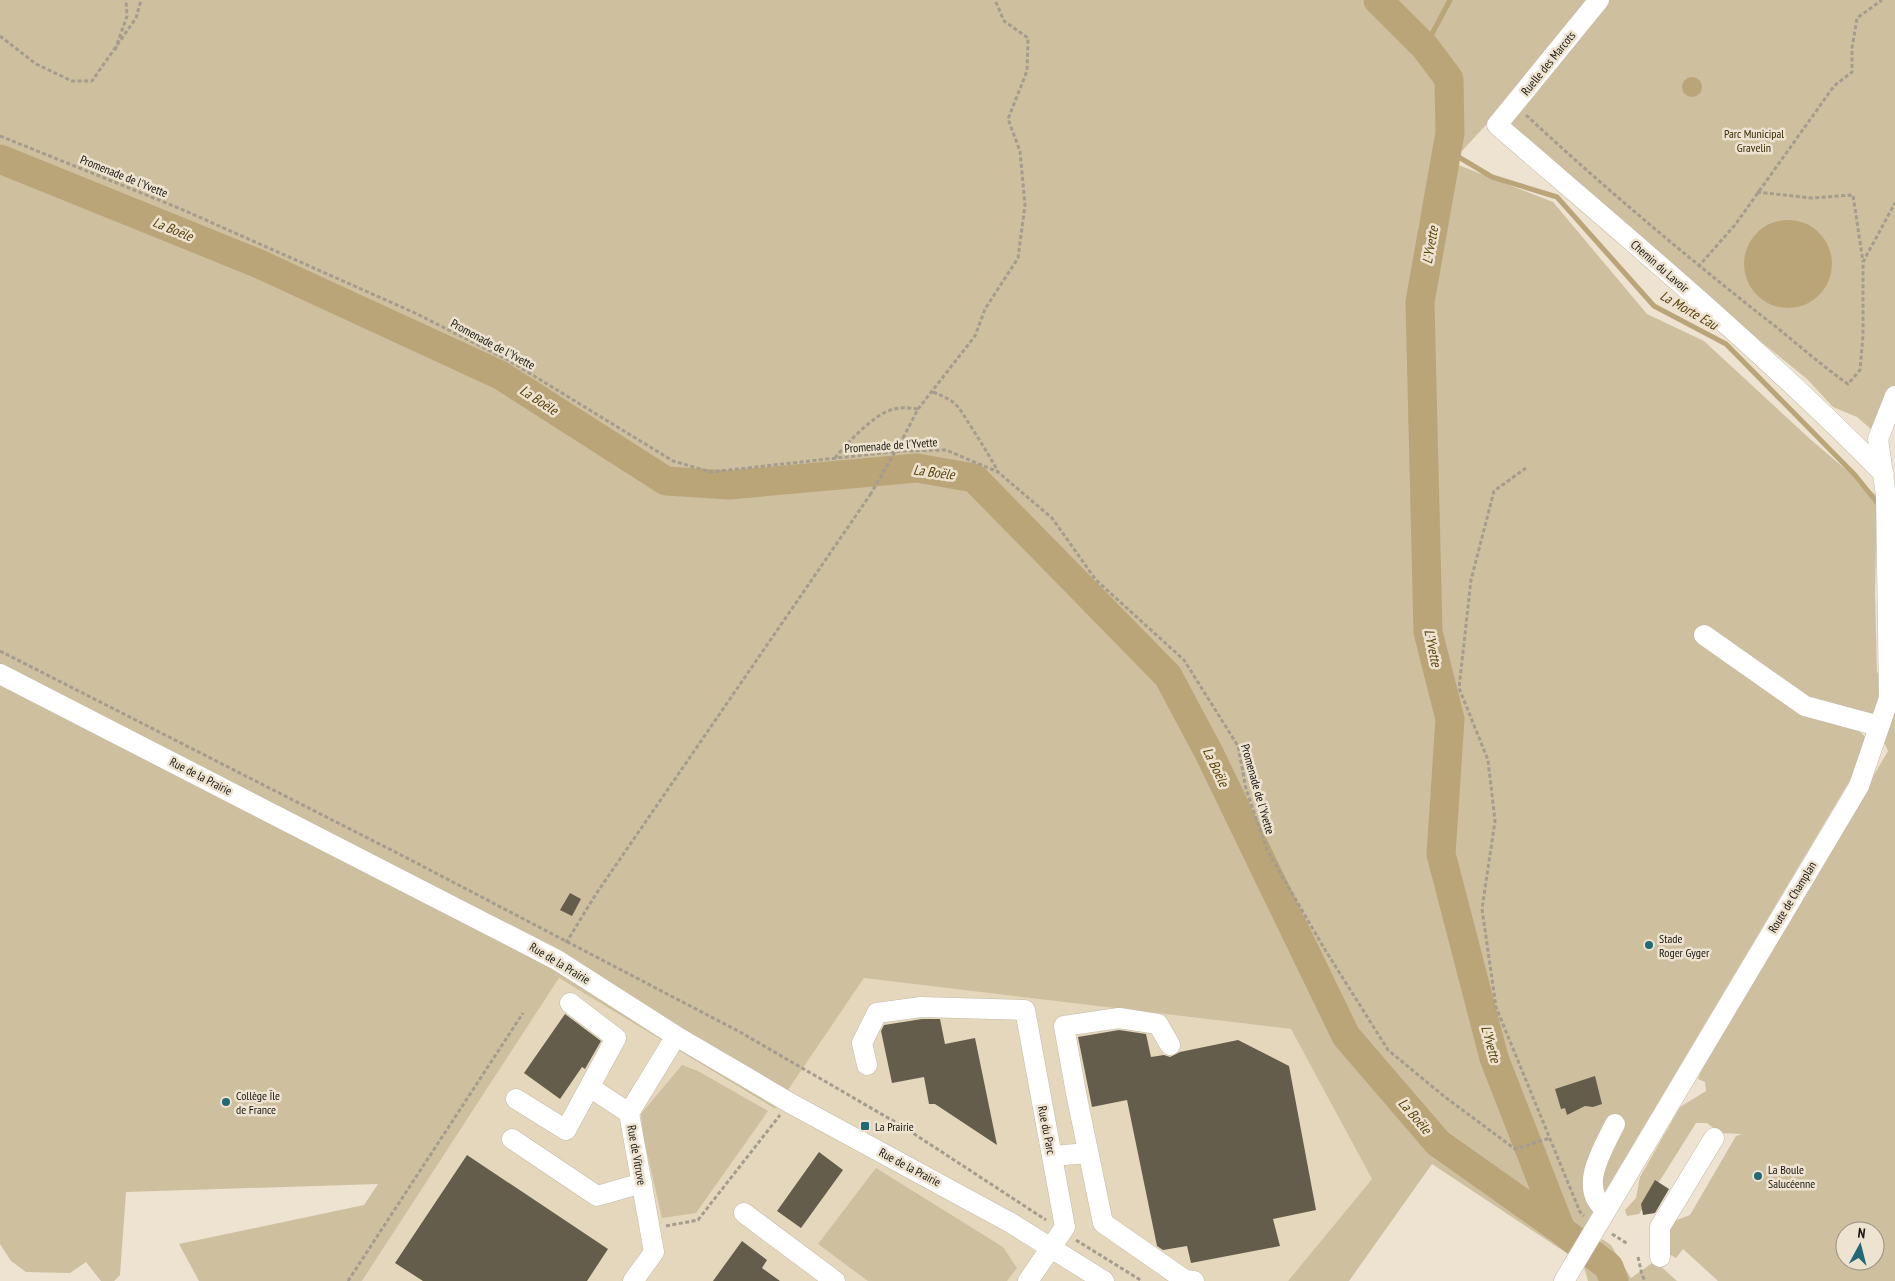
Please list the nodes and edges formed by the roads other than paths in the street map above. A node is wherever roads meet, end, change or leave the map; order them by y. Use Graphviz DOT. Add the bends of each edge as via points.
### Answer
graph roads {
  1 [pos="1599,0"];
  2 [pos="1497,126"];
  3 [pos="1895,396"];
  4 [pos="1884,474"];
  5 [pos="1889,496"];
  6 [pos="1704,635"];
  7 [pos="0,674"];
  8 [pos="1879,726"];
  9 [pos="570,1003"];
  10 [pos="676,1036"];
  11 [pos="1170,1045"];
  12 [pos="867,1065"];
  13 [pos="590,1088"];
  14 [pos="516,1099"];
  15 [pos="629,1113"];
  16 [pos="1615,1124"];
  17 [pos="1714,1138"];
  18 [pos="512,1139"];
  19 [pos="1088,1152"];
  20 [pos="1052,1156"];
  21 [pos="642,1183"];
  22 [pos="744,1213"];
  23 [pos="1602,1217"];
  24 [pos="1053,1248"];
  25 [pos="1660,1257"];
  26 [pos="633,1281"];
  27 [pos="835,1281"];
  28 [pos="1028,1281"];
  29 [pos="1104,1281"];
  30 [pos="1194,1281"];
  31 [pos="1564,1281"];
  1 -- 2 [label="street, Ruelle des Marcots"];
  2 -- 4 [label="street, Chemin du Lavoir" via="1708,307 1815,404"];
  3 -- 4 [label="street, Route de Champlan" via="1878,439"];
  4 -- 5 [label="street, Route de Champlan"];
  5 -- 8 [label="street, Route de Champlan" via="1886,527 1889,698"];
  6 -- 8 [label="street" via="1806,706"];
  7 -- 10 [label="street, Rue de la Prairie" via="540,950"];
  8 -- 23 [label="street, Route de Champlan" via="1858,786"];
  9 -- 13 [label="street" via="616,1038"];
  10 -- 15 [label="street, Rue de Vitruve"];
  10 -- 24 [label="street, Rue de la Prairie" via="790,1103 921,1172"];
  11 -- 19 [label="street" via="1158,1024 1119,1018 1064,1026"];
  12 -- 20 [label="street, Rue du Parc" via="862,1043 877,1013 921,1007 1025,1010"];
  13 -- 14 [label="street" via="566,1130"];
  13 -- 15 [label="street"];
  15 -- 21 [label="street, Rue de Vitruve"];
  16 -- 23 [label="street" via="1598,1160 1592,1182"];
  17 -- 25 [label="street" via="1660,1227"];
  18 -- 21 [label="street" via="596,1196"];
  19 -- 20 [label="street"];
  19 -- 30 [label="street" via="1103,1223 1185,1280"];
  20 -- 24 [label="street, Rue du Parc" via="1065,1227"];
  21 -- 26 [label="street, Rue de Vitruve" via="654,1252"];
  22 -- 27 [label="street"];
  23 -- 31 [label="street, Route de Champlan"];
  24 -- 28 [label="street, Rue du Parc"];
  24 -- 29 [label="street, Rue de la Prairie"];
}
